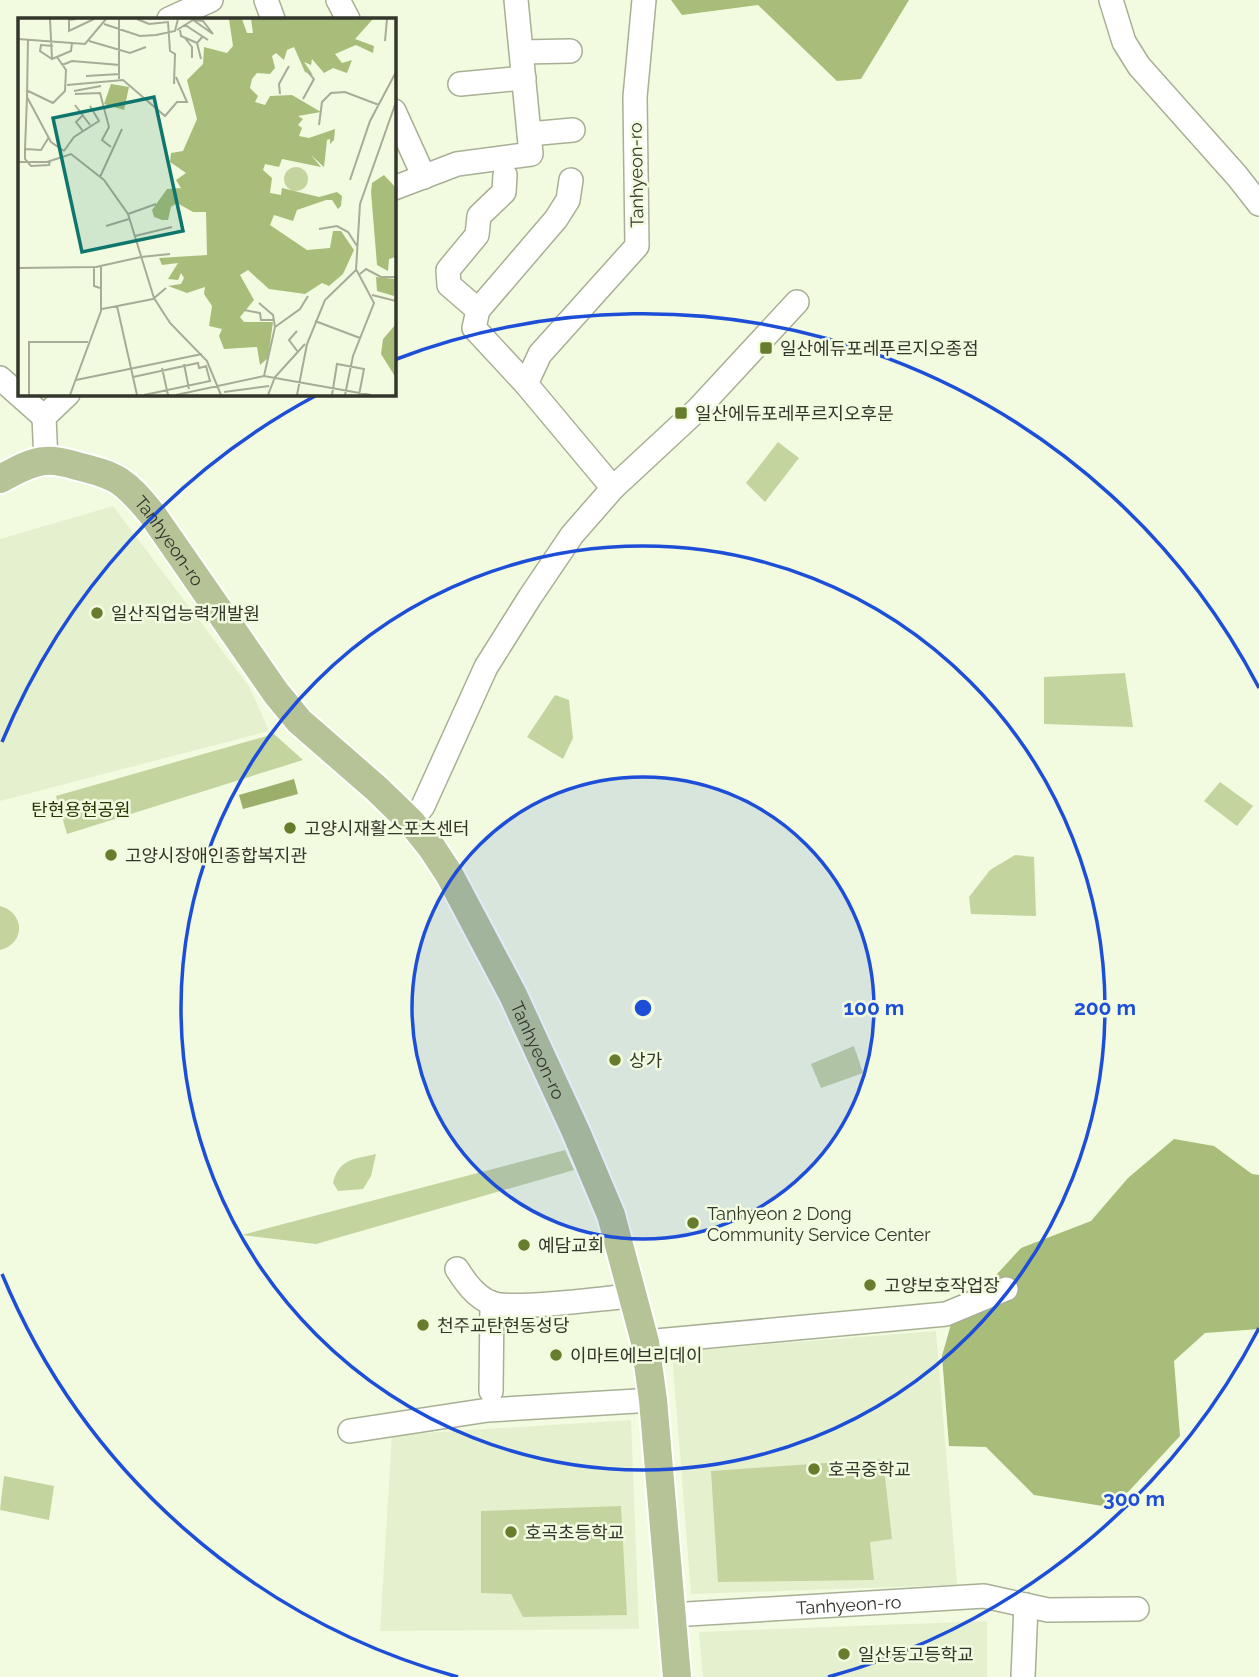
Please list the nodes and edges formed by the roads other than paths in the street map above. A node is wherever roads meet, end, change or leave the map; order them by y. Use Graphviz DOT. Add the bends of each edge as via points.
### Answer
graph roads {
  1 [pos="266,0"];
  2 [pos="516,0"];
  3 [pos="644,0"];
  4 [pos="1111,0"];
  5 [pos="207,5"];
  6 [pos="172,18"];
  7 [pos="273,18"];
  8 [pos="570,51"];
  9 [pos="522,52"];
  10 [pos="524,78"];
  11 [pos="460,84"];
  12 [pos="396,115"];
  13 [pos="573,130"];
  14 [pos="529,134"];
  15 [pos="505,175"];
  16 [pos="424,177"];
  17 [pos="564,178"];
  18 [pos="396,187"];
  19 [pos="1259,204"];
  20 [pos="797,302"];
  21 [pos="478,310"];
  22 [pos="0,378"];
  23 [pos="526,384"];
  24 [pos="18,394"];
  25 [pos="20,396"];
  26 [pos="66,396"];
  27 [pos="44,417"];
  28 [pos="46,461"];
  29 [pos="0,479"];
  30 [pos="613,488"];
  31 [pos="411,822"];
  32 [pos="457,1269"];
  33 [pos="1006,1290"];
  34 [pos="632,1296"];
  35 [pos="492,1303"];
  36 [pos="645,1342"];
  37 [pos="491,1391"];
  38 [pos="653,1400"];
  39 [pos="350,1431"];
  40 [pos="1026,1605"];
  41 [pos="1137,1609"];
  42 [pos="671,1615"];
  43 [pos="677,1677"];
  44 [pos="1023,1677"];
  1 -- 7 [label="street"];
  2 -- 9 [label="street"];
  3 -- 23 [label="street, Tanhyeon-ro" via="635,97 638,246 540,354"];
  4 -- 19 [label="street" via="1124,42 1139,66"];
  5 -- 6 [label="street"];
  8 -- 9 [label="street"];
  9 -- 10 [label="street"];
  10 -- 11 [label="street"];
  10 -- 14 [label="street"];
  12 -- 16 [label="street"];
  13 -- 14 [label="street"];
  14 -- 16 [label="street" via="531,154 457,164"];
  15 -- 21 [label="street" via="504,192 479,216 477,235 449,270 449,285"];
  16 -- 18 [label="street"];
  17 -- 21 [label="street" via="568,200 556,219"];
  20 -- 30 [label="street" via="697,410"];
  21 -- 23 [label="street" via="474,328"];
  22 -- 24 [label="street"];
  23 -- 30 [label="street"];
  25 -- 27 [label="street"];
  26 -- 27 [label="street"];
  27 -- 28 [label="street"];
  28 -- 29 [label="main road, Tanhyeon-ro"];
  28 -- 31 [label="main road, Tanhyeon-ro" via="113,476 133,490 299,721"];
  30 -- 31 [label="street" via="572,535 486,667 423,806"];
  31 -- 34 [label="main road, Tanhyeon-ro" via="449,874 523,1017 611,1215"];
  32 -- 35 [label="street" via="472,1291"];
  33 -- 36 [label="street" via="946,1314"];
  34 -- 35 [label="street" via="513,1306"];
  34 -- 36 [label="main road, Tanhyeon-ro"];
  35 -- 37 [label="street"];
  36 -- 38 [label="main road, Tanhyeon-ro"];
  38 -- 39 [label="street" via="488,1409"];
  38 -- 42 [label="main road, Tanhyeon-ro"];
  40 -- 41 [label="street, Tanhyeon-ro" via="1048,1610"];
  40 -- 42 [label="street, Tanhyeon-ro" via="984,1596"];
  40 -- 44 [label="street"];
  42 -- 43 [label="main road, Tanhyeon-ro"];
}
